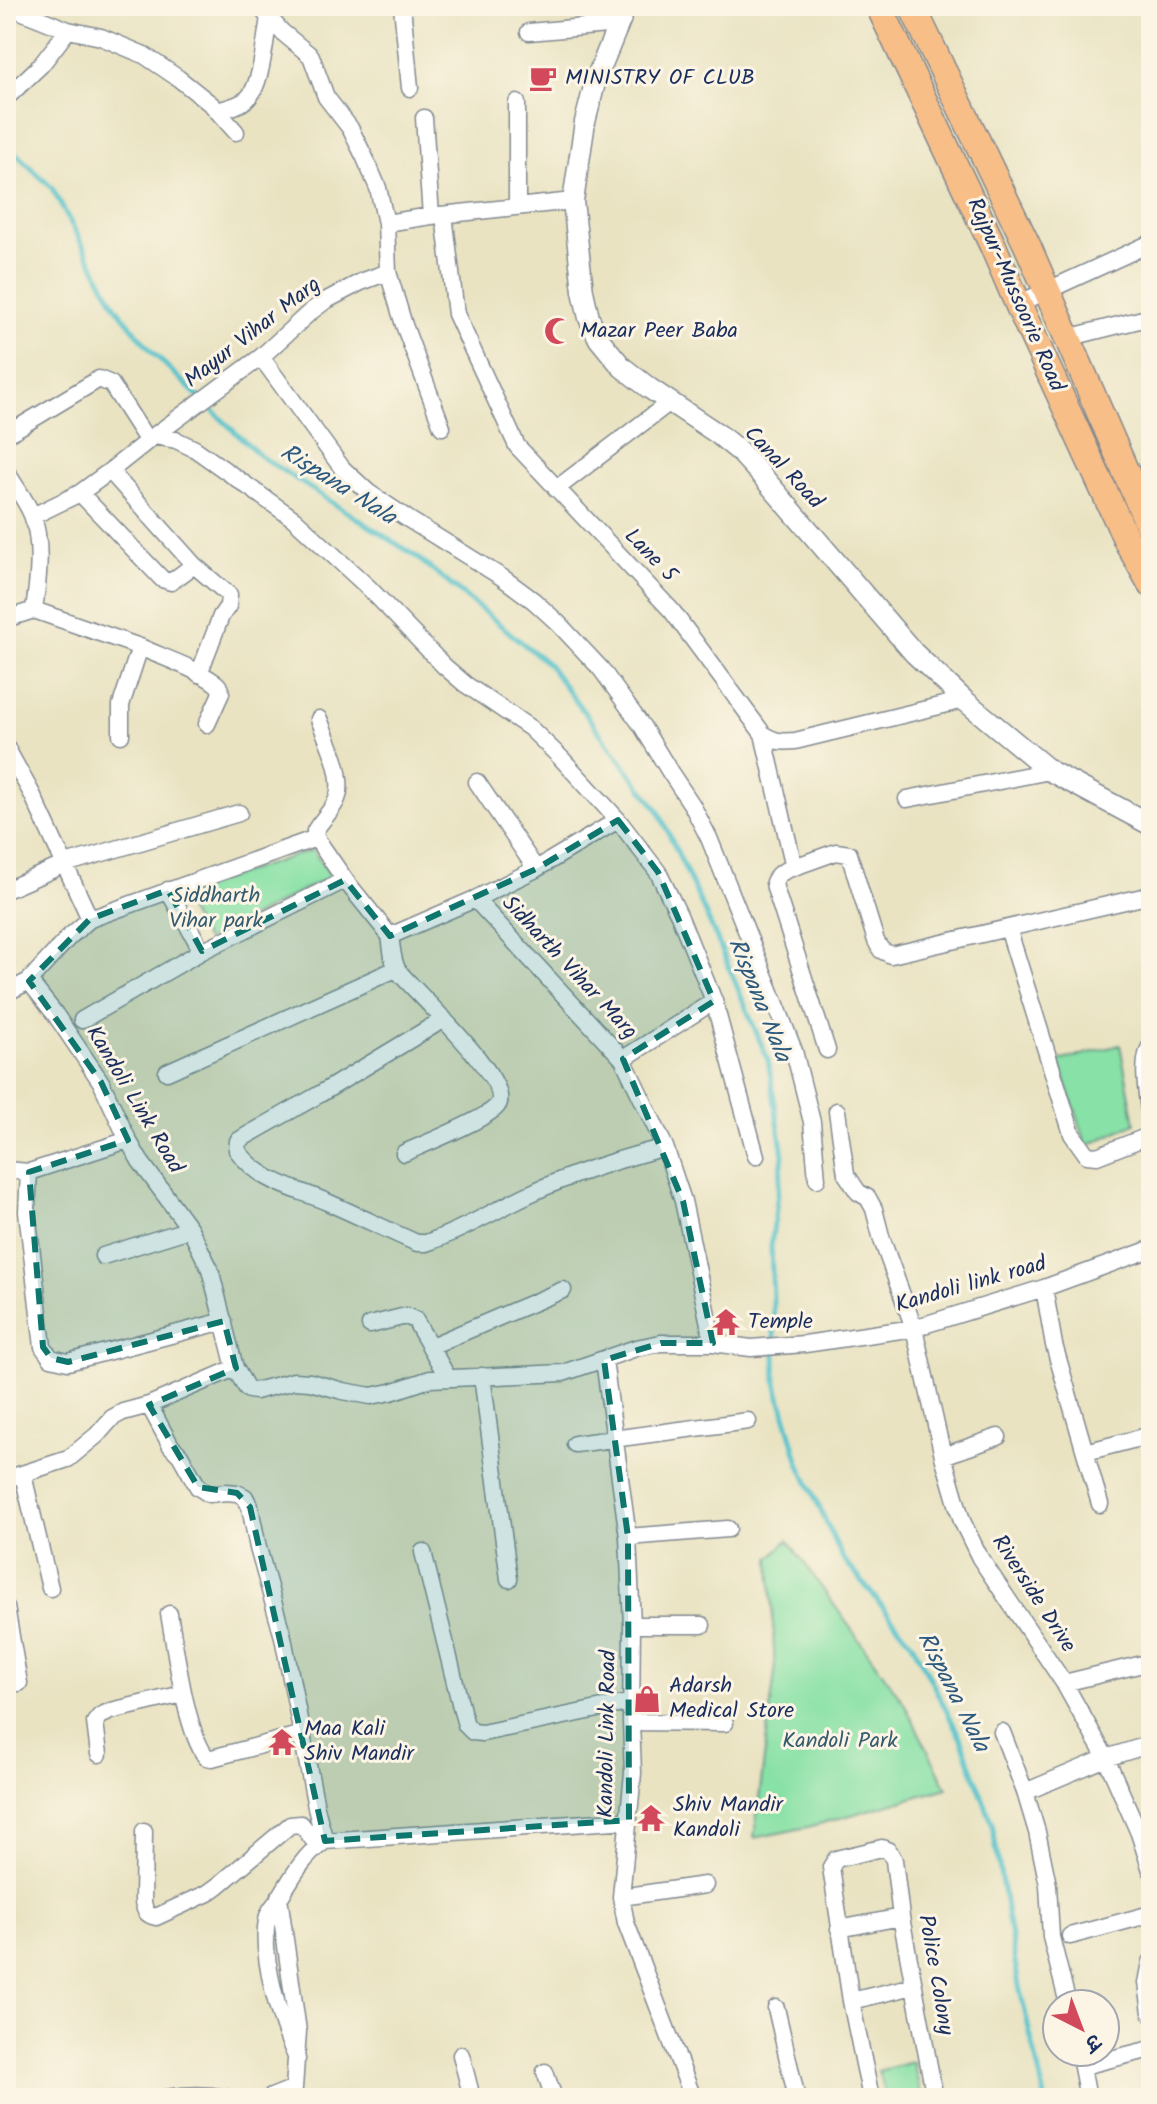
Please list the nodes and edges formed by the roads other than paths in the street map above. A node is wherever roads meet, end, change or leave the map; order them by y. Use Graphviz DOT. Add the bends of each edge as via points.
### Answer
graph roads {
  1 [pos="8,6"];
  2 [pos="402,6"];
  3 [pos="879,6"];
  4 [pos="912,6"];
  5 [pos="264,12"];
  6 [pos="622,15"];
  7 [pos="68,30"];
  8 [pos="529,32"];
  9 [pos="410,88"];
  10 [pos="6,98"];
  11 [pos="517,103"];
  12 [pos="217,111"];
  13 [pos="424,118"];
  14 [pos="236,132"];
  15 [pos="573,201"];
  16 [pos="517,207"];
  17 [pos="437,215"];
  18 [pos="386,223"];
  19 [pos="1151,243"];
  20 [pos="388,272"];
  21 [pos="1048,291"];
  22 [pos="1018,304"];
  23 [pos="1151,317"];
  24 [pos="1069,341"];
  25 [pos="261,357"];
  26 [pos="670,402"];
  27 [pos="442,427"];
  28 [pos="6,435"];
  29 [pos="154,436"];
  30 [pos="6,471"];
  31 [pos="110,471"];
  32 [pos="556,489"];
  33 [pos="80,493"];
  34 [pos="33,516"];
  35 [pos="1151,530"];
  36 [pos="194,565"];
  37 [pos="1151,584"];
  38 [pos="34,610"];
  39 [pos="6,619"];
  40 [pos="140,647"];
  41 [pos="199,674"];
  42 [pos="964,700"];
  43 [pos="319,719"];
  44 [pos="207,724"];
  45 [pos="763,734"];
  46 [pos="121,735"];
  47 [pos="6,747"];
  48 [pos="1050,771"];
  49 [pos="477,782"];
  50 [pos="907,799"];
  51 [pos="239,813"];
  52 [pos="618,820"];
  53 [pos="1151,825"];
  54 [pos="316,838"];
  55 [pos="65,864"];
  56 [pos="794,867"];
  57 [pos="536,869"];
  58 [pos="345,880"];
  59 [pos="6,890"];
  60 [pos="168,890"];
  61 [pos="1151,895"];
  62 [pos="475,899"];
  63 [pos="90,919"];
  64 [pos="1008,928"];
  65 [pos="390,936"];
  66 [pos="202,951"];
  67 [pos="396,969"];
  68 [pos="29,981"];
  69 [pos="6,993"];
  70 [pos="714,1001"];
  71 [pos="444,1019"];
  72 [pos="82,1020"];
  73 [pos="1151,1045"];
  74 [pos="827,1050"];
  75 [pos="623,1059"];
  76 [pos="167,1072"];
  77 [pos="837,1111"];
  78 [pos="1151,1126"];
  79 [pos="1151,1135"];
  80 [pos="128,1140"];
  81 [pos="665,1147"];
  82 [pos="404,1153"];
  83 [pos="756,1156"];
  84 [pos="6,1170"];
  85 [pos="29,1172"];
  86 [pos="817,1179"];
  87 [pos="190,1229"];
  88 [pos="1151,1249"];
  89 [pos="103,1256"];
  90 [pos="1044,1288"];
  91 [pos="563,1290"];
  92 [pos="224,1321"];
  93 [pos="370,1325"];
  94 [pos="914,1328"];
  95 [pos="713,1343"];
  96 [pos="431,1346"];
  97 [pos="604,1360"];
  98 [pos="235,1368"];
  99 [pos="482,1376"];
  100 [pos="448,1378"];
  101 [pos="149,1405"];
  102 [pos="748,1421"];
  103 [pos="1151,1435"];
  104 [pos="616,1437"];
  105 [pos="998,1437"];
  106 [pos="575,1444"];
  107 [pos="1086,1452"];
  108 [pos="943,1456"];
  109 [pos="14,1477"];
  110 [pos="1100,1504"];
  111 [pos="728,1529"];
  112 [pos="628,1537"];
  113 [pos="423,1552"];
  114 [pos="509,1579"];
  115 [pos="50,1588"];
  116 [pos="6,1607"];
  117 [pos="169,1614"];
  118 [pos="632,1625"];
  119 [pos="702,1625"];
  120 [pos="1151,1662"];
  121 [pos="19,1683"];
  122 [pos="1064,1683"];
  123 [pos="183,1694"];
  124 [pos="632,1702"];
  125 [pos="631,1722"];
  126 [pos="725,1723"];
  127 [pos="1002,1732"];
  128 [pos="303,1734"];
  129 [pos="1151,1744"];
  130 [pos="99,1754"];
  131 [pos="1106,1758"];
  132 [pos="1025,1792"];
  133 [pos="629,1820"];
  134 [pos="144,1831"];
  135 [pos="321,1843"];
  136 [pos="1151,1870"];
  137 [pos="705,1885"];
  138 [pos="621,1897"];
  139 [pos="1151,1914"];
  140 [pos="901,1917"];
  141 [pos="839,1929"];
  142 [pos="1070,1936"];
  143 [pos="1151,1962"];
  144 [pos="914,1986"];
  145 [pos="1064,1988"];
  146 [pos="851,2001"];
  147 [pos="776,2008"];
  148 [pos="1151,2013"];
  149 [pos="1151,2049"];
  150 [pos="1121,2053"];
  151 [pos="461,2055"];
  152 [pos="1083,2068"];
  153 [pos="545,2072"];
  154 [pos="295,2093"];
  155 [pos="165,2098"];
  156 [pos="228,2098"];
  157 [pos="269,2098"];
  158 [pos="470,2098"];
  159 [pos="554,2098"];
  160 [pos="693,2098"];
  161 [pos="791,2098"];
  162 [pos="871,2098"];
  163 [pos="935,2098"];
  164 [pos="1088,2098"];
  1 -- 7 [label="street"];
  2 -- 9 [label="street"];
  3 -- 22 [label="main road, Rajpur-Mussoorie Road"];
  4 -- 21 [label="main road, Rajpur-Mussoorie Road"];
  5 -- 12 [label="street" via="256,85 250,97"];
  5 -- 18 [label="street" via="311,56 326,97 350,128 373,173"];
  6 -- 8 [label="street"];
  6 -- 15 [label="street, Canal Road" via="596,79"];
  7 -- 10 [label="street"];
  7 -- 12 [label="street" via="144,55"];
  11 -- 16 [label="street"];
  12 -- 14 [label="street"];
  13 -- 17 [label="street, Lane 5"];
  15 -- 16 [label="street"];
  15 -- 26 [label="street, Canal Road" via="583,291 599,339 622,367"];
  16 -- 17 [label="street"];
  17 -- 18 [label="street"];
  17 -- 32 [label="street, Lane 5" via="456,314 517,446"];
  18 -- 20 [label="street"];
  19 -- 21 [label="street"];
  20 -- 25 [label="street, Mayur Vihar Marg" via="325,301"];
  20 -- 27 [label="street"];
  21 -- 22 [label="street"];
  21 -- 24 [label="main road, Rajpur-Mussoorie Road"];
  22 -- 37 [label="main road, Rajpur-Mussoorie Road"];
  23 -- 24 [label="street"];
  24 -- 35 [label="main road, Rajpur-Mussoorie Road"];
  25 -- 29 [label="street, Mayur Vihar Marg"];
  25 -- 86 [label="street" via="342,468 369,493 534,601 601,669 642,726 709,838 779,1012 812,1122"];
  26 -- 32 [label="street"];
  26 -- 42 [label="street, Canal Road" via="739,451 914,653"];
  28 -- 29 [label="street" via="99,379 111,384"];
  29 -- 31 [label="street, Mayur Vihar Marg"];
  29 -- 52 [label="street" via="195,449 294,519 444,666 530,728"];
  30 -- 34 [label="street"];
  31 -- 33 [label="street, Mayur Vihar Marg"];
  31 -- 36 [label="street"];
  32 -- 45 [label="street, Lane 5" via="672,611"];
  33 -- 34 [label="street, Mayur Vihar Marg"];
  33 -- 36 [label="street" via="162,579 171,582"];
  34 -- 38 [label="street" via="39,575"];
  36 -- 41 [label="street" via="229,595"];
  38 -- 39 [label="street"];
  38 -- 40 [label="street"];
  40 -- 41 [label="street"];
  40 -- 46 [label="street" via="121,705"];
  41 -- 44 [label="street" via="221,688"];
  42 -- 45 [label="street" via="795,741"];
  42 -- 48 [label="street, Canal Road"];
  43 -- 54 [label="street" via="340,785"];
  45 -- 56 [label="street"];
  47 -- 55 [label="street"];
  48 -- 50 [label="street"];
  48 -- 53 [label="street, Canal Road"];
  49 -- 57 [label="street"];
  51 -- 55 [label="street"];
  52 -- 57 [label="street"];
  52 -- 70 [label="street" via="658,872"];
  54 -- 58 [label="street"];
  54 -- 60 [label="street"];
  55 -- 59 [label="street"];
  55 -- 63 [label="street"];
  56 -- 64 [label="street" via="836,852 849,854 876,941 885,954"];
  56 -- 74 [label="street" via="778,875 775,888"];
  57 -- 62 [label="street"];
  58 -- 65 [label="street"];
  58 -- 66 [label="street"];
  60 -- 63 [label="street"];
  60 -- 66 [label="street"];
  61 -- 64 [label="street"];
  62 -- 65 [label="street"];
  62 -- 75 [label="street, Sidharth Vihar Marg"];
  63 -- 68 [label="street"];
  64 -- 79 [label="street" via="1072,1134 1081,1148 1097,1156"];
  65 -- 67 [label="street"];
  66 -- 72 [label="street"];
  67 -- 71 [label="street"];
  67 -- 76 [label="street"];
  68 -- 69 [label="street"];
  68 -- 80 [label="street, Kandoli Link Road" via="101,1082"];
  70 -- 75 [label="street"];
  70 -- 83 [label="street"];
  71 -- 81 [label="street" via="238,1141 237,1150 269,1179 426,1243 579,1173"];
  71 -- 82 [label="street" via="486,1069 500,1101 483,1116"];
  73 -- 78 [label="street" via="1145,1067"];
  75 -- 81 [label="street, Sidharth Vihar Marg"];
  77 -- 94 [label="street, Riverside Drive" via="846,1174 874,1209"];
  80 -- 85 [label="street"];
  80 -- 87 [label="street, Kandoli Link Road"];
  81 -- 95 [label="street, Sidharth Vihar Marg" via="683,1201"];
  84 -- 85 [label="street"];
  85 -- 92 [label="street" via="27,1212 43,1347 51,1358 68,1362"];
  87 -- 89 [label="street"];
  87 -- 92 [label="street, Kandoli Link Road" via="210,1269"];
  88 -- 90 [label="street, Kandoli link road"];
  90 -- 94 [label="street, Kandoli link road"];
  90 -- 107 [label="street" via="1054,1345"];
  91 -- 96 [label="street"];
  92 -- 98 [label="street, Kandoli Link Road"];
  93 -- 96 [label="street" via="406,1316 415,1320"];
  94 -- 95 [label="street, Kandoli link road" via="805,1344 751,1348"];
  94 -- 108 [label="street, Riverside Drive"];
  95 -- 97 [label="street" via="661,1343"];
  96 -- 100 [label="street"];
  97 -- 99 [label="street" via="563,1373"];
  97 -- 104 [label="street, Kandoli Link Road"];
  98 -- 100 [label="street" via="246,1387 255,1391 294,1381 371,1396"];
  98 -- 101 [label="street"];
  99 -- 100 [label="street"];
  99 -- 114 [label="street"];
  101 -- 109 [label="street" via="112,1418 68,1459"];
  101 -- 128 [label="street" via="198,1487 209,1494 237,1493 250,1507"];
  102 -- 104 [label="street"];
  103 -- 107 [label="street"];
  104 -- 106 [label="street"];
  104 -- 112 [label="street, Kandoli Link Road"];
  105 -- 108 [label="street"];
  107 -- 110 [label="street"];
  108 -- 122 [label="street, Riverside Drive" via="962,1521 980,1558"];
  109 -- 115 [label="street"];
  111 -- 112 [label="street"];
  112 -- 118 [label="street, Kandoli Link Road"];
  113 -- 124 [label="street" via="462,1711 473,1732"];
  116 -- 121 [label="street"];
  117 -- 123 [label="street"];
  118 -- 119 [label="street"];
  118 -- 124 [label="street, Kandoli Link Road"];
  120 -- 122 [label="street"];
  122 -- 131 [label="street, Riverside Drive"];
  123 -- 128 [label="street" via="206,1757"];
  123 -- 130 [label="street" via="100,1716 95,1722"];
  124 -- 125 [label="street, Kandoli Link Road"];
  125 -- 126 [label="street"];
  125 -- 133 [label="street, Kandoli Link Road"];
  127 -- 132 [label="street"];
  128 -- 135 [label="street"];
  129 -- 131 [label="street"];
  131 -- 132 [label="street"];
  131 -- 136 [label="street, Riverside Drive"];
  132 -- 145 [label="street" via="1048,1885 1051,1937"];
  133 -- 135 [label="street"];
  133 -- 138 [label="street, Kandoli Link Road"];
  134 -- 135 [label="street" via="143,1902 145,1912 156,1917 208,1893 290,1825 301,1824"];
  135 -- 154 [label="street" via="267,1917 269,1968 285,2035 297,2059"];
  137 -- 138 [label="street"];
  138 -- 160 [label="street, Kandoli Link Road" via="626,1923"];
  139 -- 142 [label="street"];
  140 -- 141 [label="street"];
  140 -- 141 [label="street, Police Colony" via="894,1860 882,1848 833,1862"];
  140 -- 144 [label="street, Police Colony"];
  141 -- 146 [label="street"];
  143 -- 148 [label="street"];
  144 -- 146 [label="street"];
  144 -- 163 [label="street, Police Colony"];
  146 -- 162 [label="street"];
  147 -- 161 [label="street" via="795,2090"];
  149 -- 150 [label="street"];
  151 -- 158 [label="street"];
  152 -- 164 [label="street"];
  153 -- 159 [label="street"];
  154 -- 157 [label="street"];
  155 -- 156 [label="street"];
}
